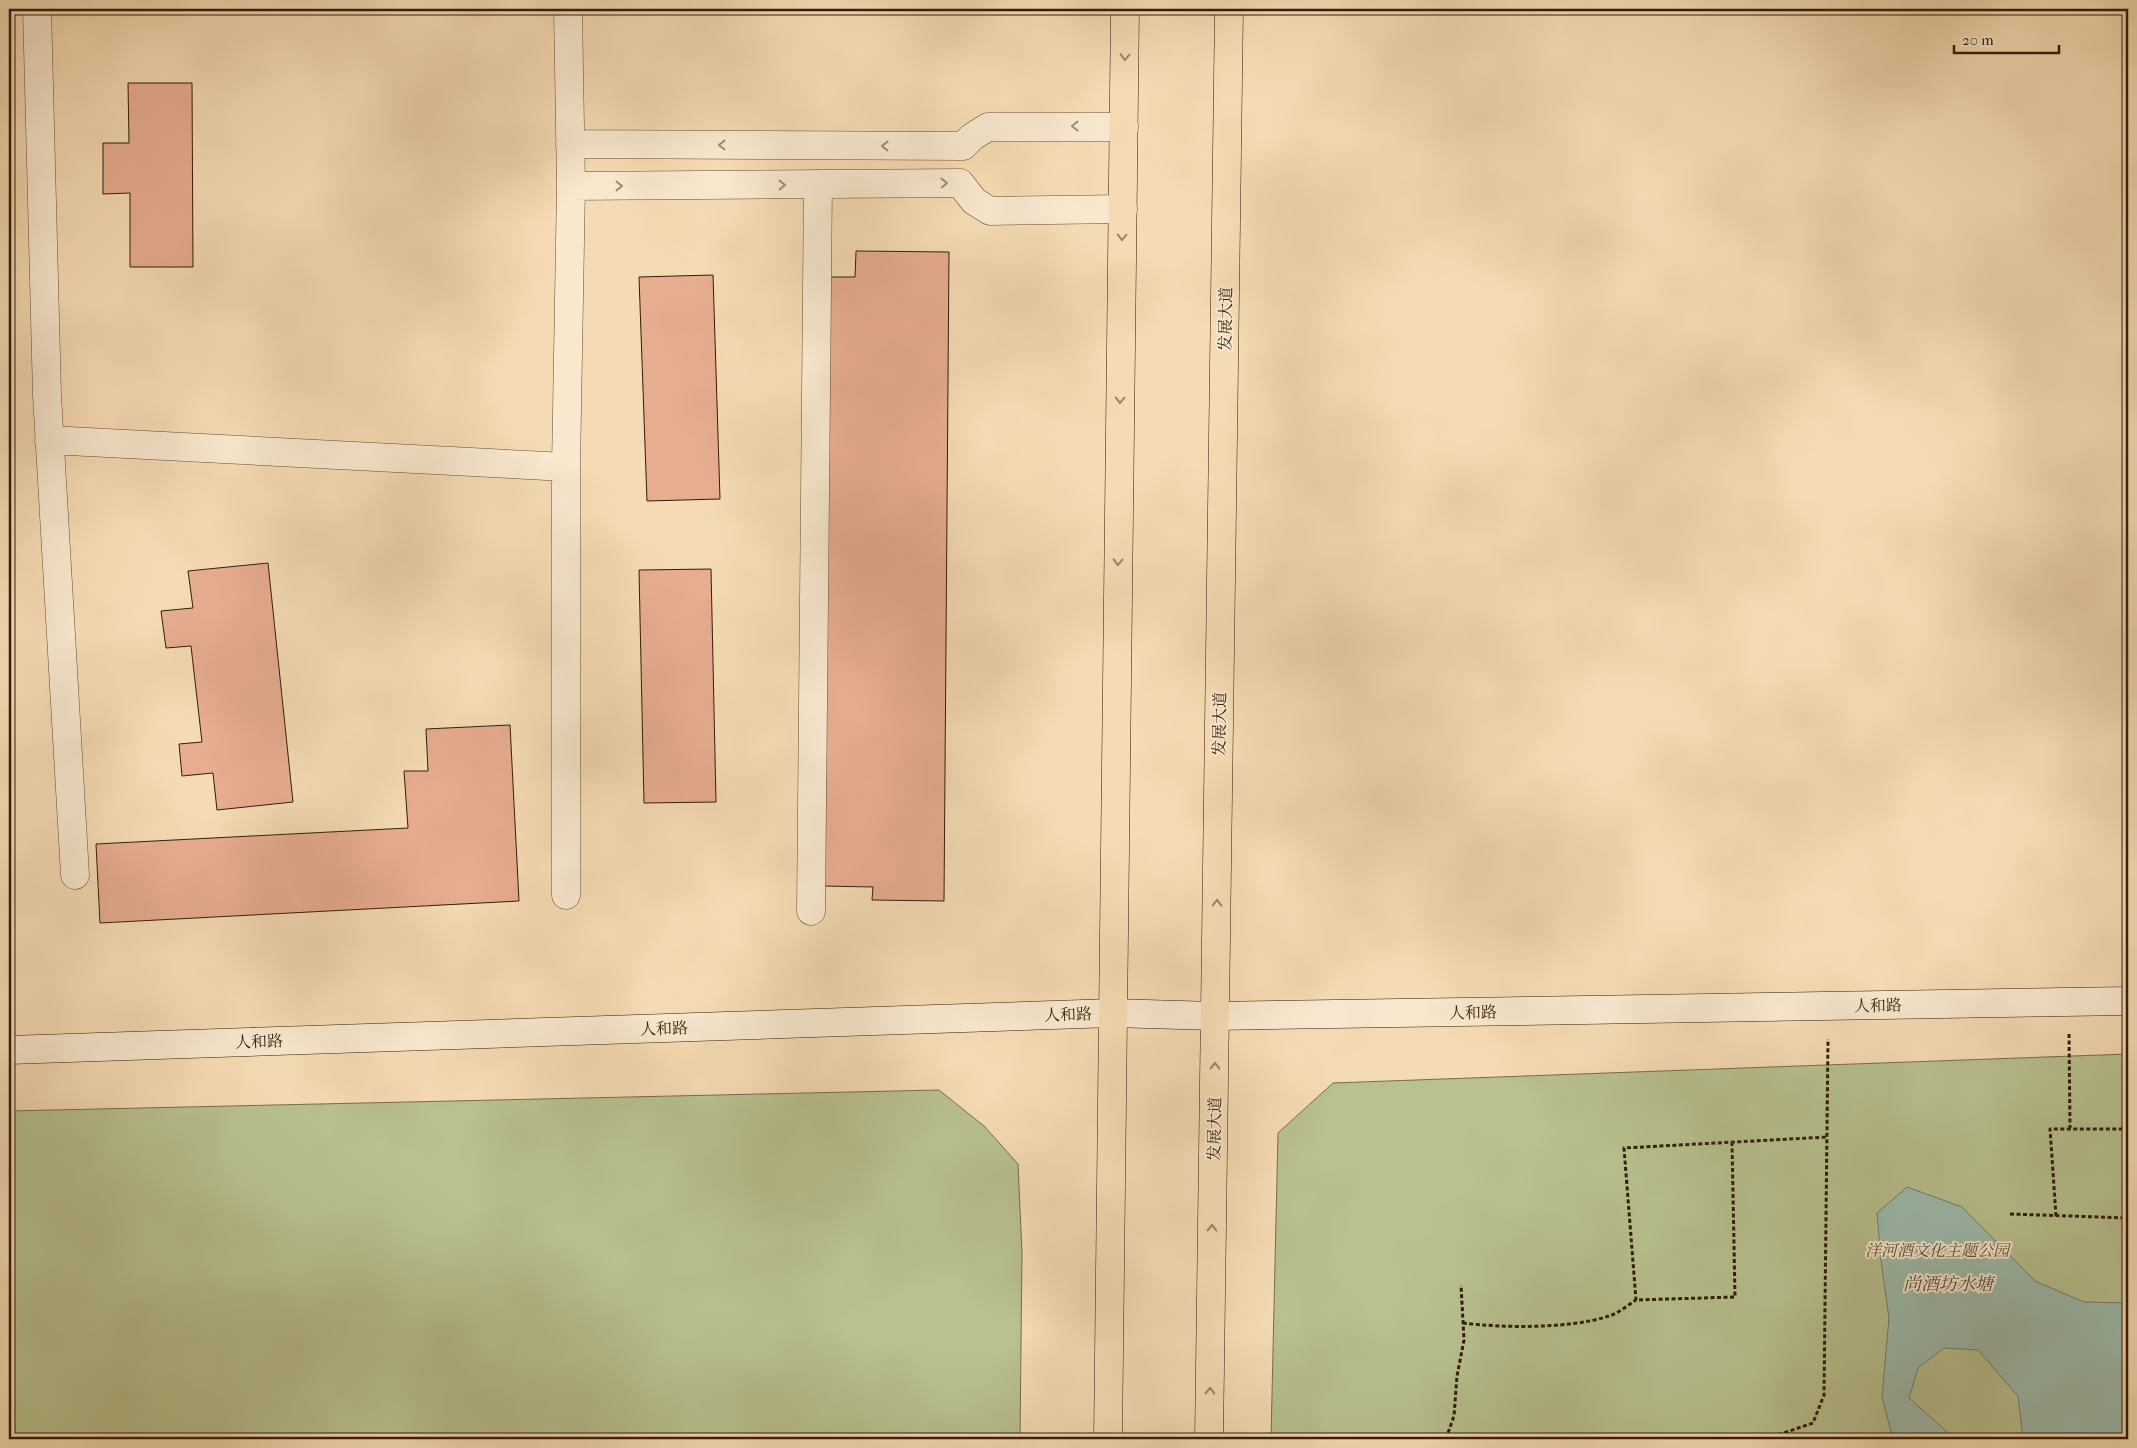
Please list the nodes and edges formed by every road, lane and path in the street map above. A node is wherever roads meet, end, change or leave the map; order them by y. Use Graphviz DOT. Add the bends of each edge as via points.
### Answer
graph roads {
  1 [pos="37,9"];
  2 [pos="568,9"];
  3 [pos="1125,9"];
  4 [pos="1229,9"];
  5 [pos="1124,127"];
  6 [pos="570,144"];
  7 [pos="818,184"];
  8 [pos="571,186"];
  9 [pos="1123,209"];
  10 [pos="49,440"];
  11 [pos="566,468"];
  12 [pos="75,875"];
  13 [pos="566,895"];
  14 [pos="811,911"];
  15 [pos="2128,1001"];
  16 [pos="2069,1002"];
  17 [pos="1829,1006"];
  18 [pos="1112,1012"];
  19 [pos="1215,1016"];
  20 [pos="9,1050"];
  21 [pos="2070,1128"];
  22 [pos="2128,1129"];
  23 [pos="1827,1137"];
  24 [pos="1732,1142"];
  25 [pos="2010,1214"];
  26 [pos="2056,1216"];
  27 [pos="2128,1218"];
  28 [pos="1461,1285"];
  29 [pos="1636,1300"];
  30 [pos="1463,1323"];
  31 [pos="1108,1439"];
  32 [pos="1209,1439"];
  33 [pos="1446,1439"];
  34 [pos="1766,1439"];
  1 -- 10 [label="street"];
  2 -- 6 [label="street"];
  3 -- 5 [label="main road, one-way"];
  19 -- 4 [label="main road, 发展大道, one-way"];
  5 -- 6 [label="street, one-way" via="988,127 963,146"];
  5 -- 9 [label="main road"];
  6 -- 8 [label="street"];
  8 -- 7 [label="street, one-way"];
  7 -- 9 [label="street, one-way" via="960,182 974,201 990,211"];
  7 -- 14 [label="street"];
  8 -- 11 [label="street"];
  9 -- 18 [label="main road, one-way"];
  10 -- 11 [label="street"];
  10 -- 12 [label="street"];
  11 -- 13 [label="street"];
  15 -- 16 [label="street, 人和路"];
  16 -- 17 [label="street, 人和路"];
  16 -- 21 [label="path"];
  17 -- 19 [label="street, 人和路"];
  17 -- 23 [label="path"];
  18 -- 19 [label="street, 人和路"];
  18 -- 20 [label="street, 人和路"];
  18 -- 31 [label="main road"];
  32 -- 19 [label="main road, 发展大道, one-way"];
  21 -- 22 [label="path"];
  21 -- 26 [label="path" via="2050,1129"];
  23 -- 24 [label="path"];
  23 -- 34 [label="path" via="1824,1395 1813,1423"];
  24 -- 29 [label="path" via="1735,1297"];
  24 -- 29 [label="path" via="1624,1148"];
  25 -- 26 [label="path"];
  26 -- 27 [label="path"];
  28 -- 30 [label="path"];
  29 -- 30 [label="path" via="1611,1316 1582,1322 1499,1328"];
  30 -- 33 [label="path" via="1464,1340 1454,1416"];
}
